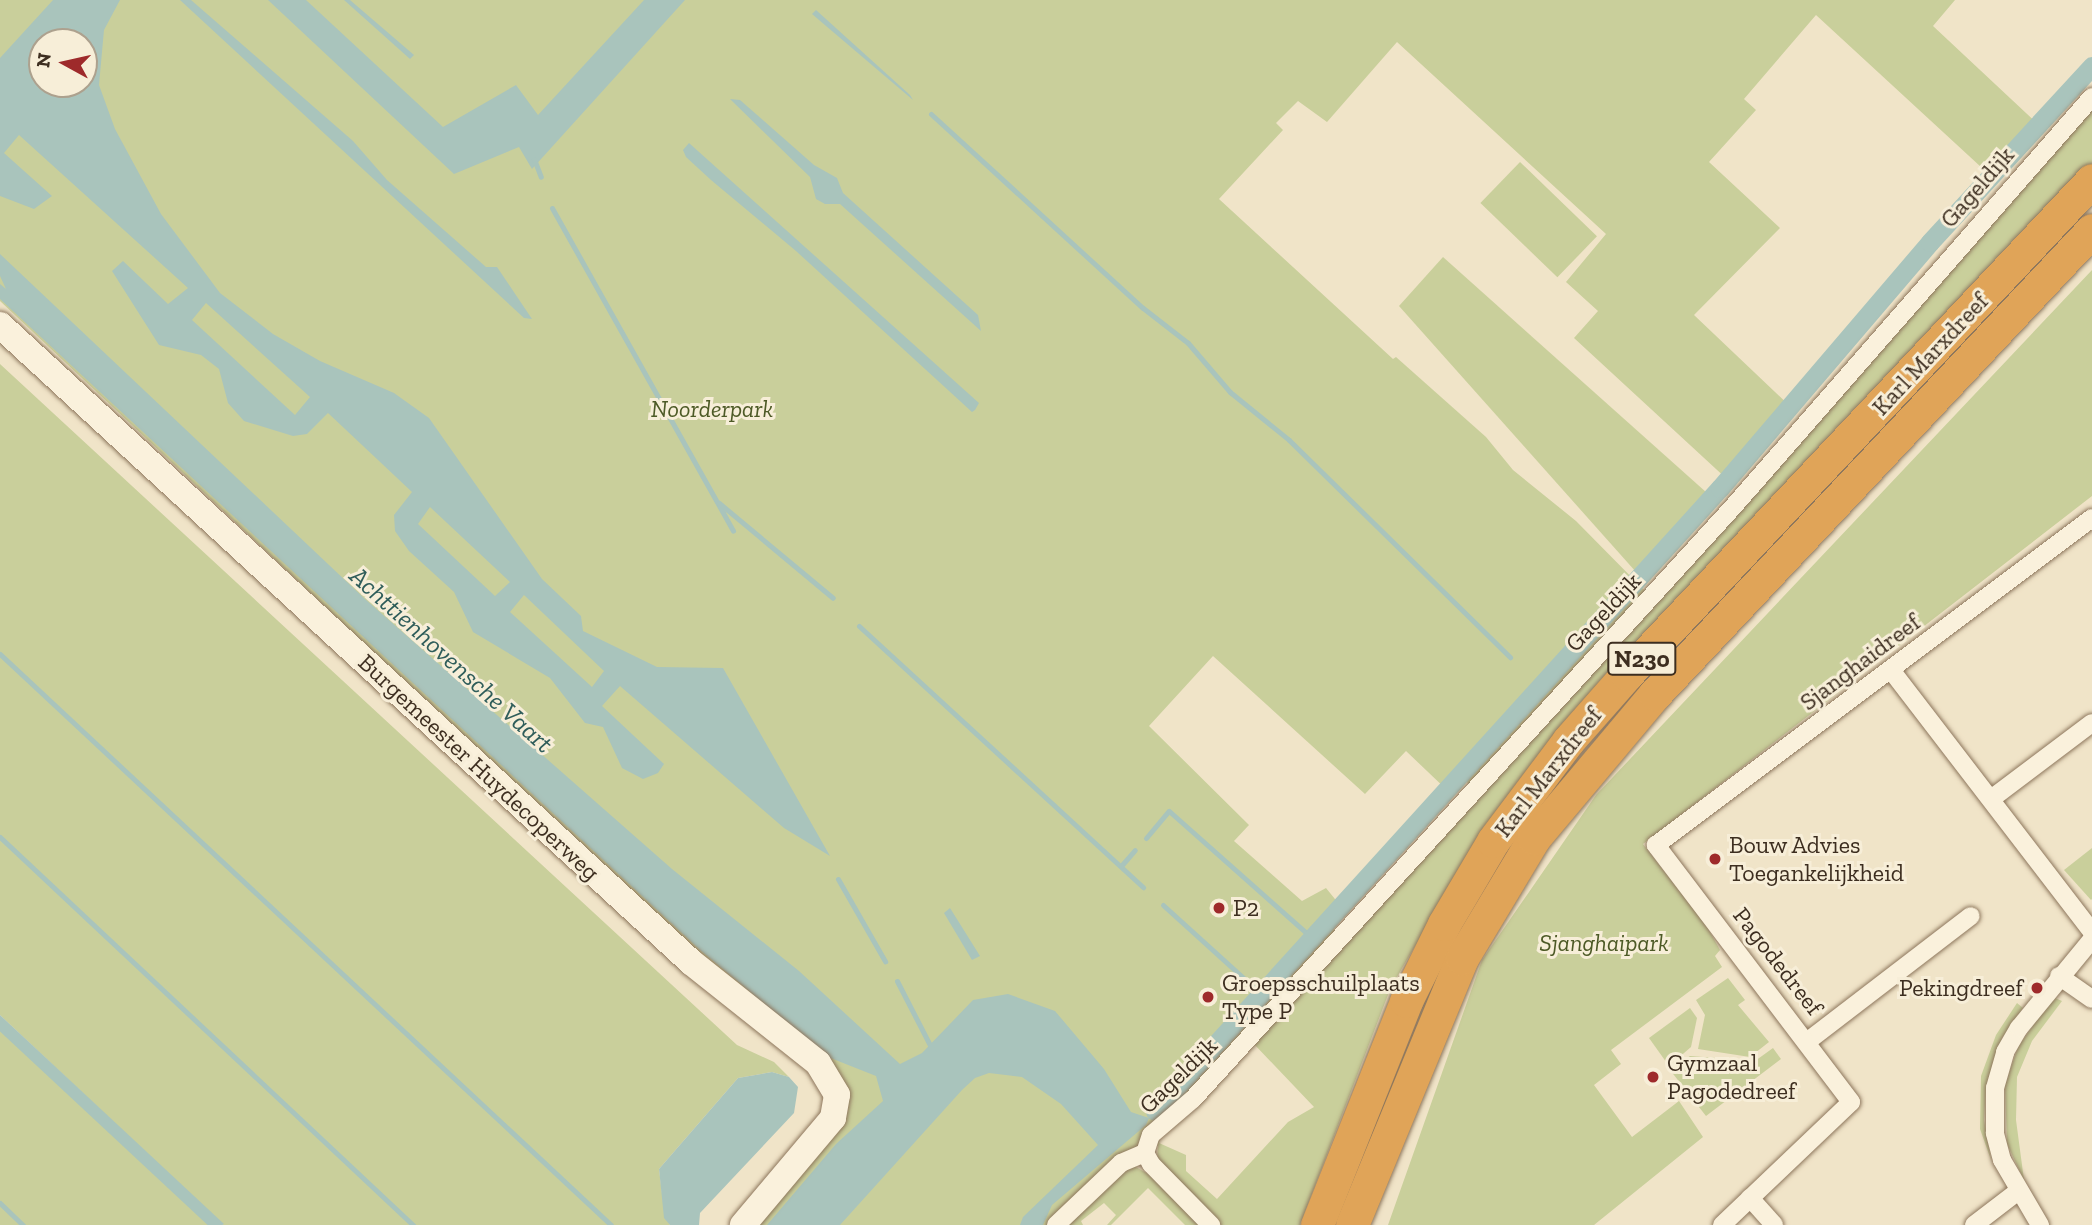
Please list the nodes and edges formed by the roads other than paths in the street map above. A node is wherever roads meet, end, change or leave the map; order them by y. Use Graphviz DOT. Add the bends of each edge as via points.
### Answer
graph roads {
  1 [pos="2092,97"];
  2 [pos="2092,180"];
  3 [pos="2092,230"];
  4 [pos="0,325"];
  5 [pos="2092,518"];
  6 [pos="1891,670"];
  7 [pos="2092,723"];
  8 [pos="1991,799"];
  9 [pos="1656,845"];
  10 [pos="1970,916"];
  11 [pos="2092,932"];
  12 [pos="2092,939"];
  13 [pos="2059,975"];
  14 [pos="2092,999"];
  15 [pos="1808,1041"];
  16 [pos="1145,1153"];
  17 [pos="2017,1192"];
  18 [pos="1750,1198"];
  19 [pos="743,1225"];
  20 [pos="1056,1225"];
  21 [pos="1211,1225"];
  22 [pos="1317,1225"];
  23 [pos="1352,1225"];
  24 [pos="1722,1225"];
  25 [pos="1774,1225"];
  26 [pos="1974,1225"];
  27 [pos="2040,1225"];
  1 -- 16 [label="street, Gageldijk" via="1733,507 1193,1099 1151,1135"];
  2 -- 22 [label="highway, Karl Marxdreef / N230" via="1628,674 1568,741 1493,841 1406,1001"];
  3 -- 23 [label="highway, Karl Marxdreef / N230" via="1655,694 1588,768 1534,838 1462,958"];
  4 -- 19 [label="street, Burgemeester Huydecoperweg" via="691,962 818,1063 837,1095 834,1118"];
  5 -- 6 [label="street, Sjanghaidreef"];
  6 -- 8 [label="street"];
  6 -- 9 [label="street, Sjanghaidreef"];
  7 -- 8 [label="street"];
  8 -- 11 [label="street"];
  9 -- 15 [label="street, Pagodedreef"];
  10 -- 15 [label="street, Pagodedreef"];
  12 -- 13 [label="street"];
  13 -- 14 [label="street"];
  13 -- 17 [label="street" via="2012,1039 1996,1079 1996,1133"];
  15 -- 18 [label="street, Pagodedreef" via="1851,1102"];
  16 -- 20 [label="street, Gageldijk" via="1122,1163"];
  16 -- 21 [label="street, Gageldijk" via="1150,1164"];
  17 -- 26 [label="street"];
  17 -- 27 [label="street"];
  18 -- 24 [label="street"];
  18 -- 25 [label="street"];
}
